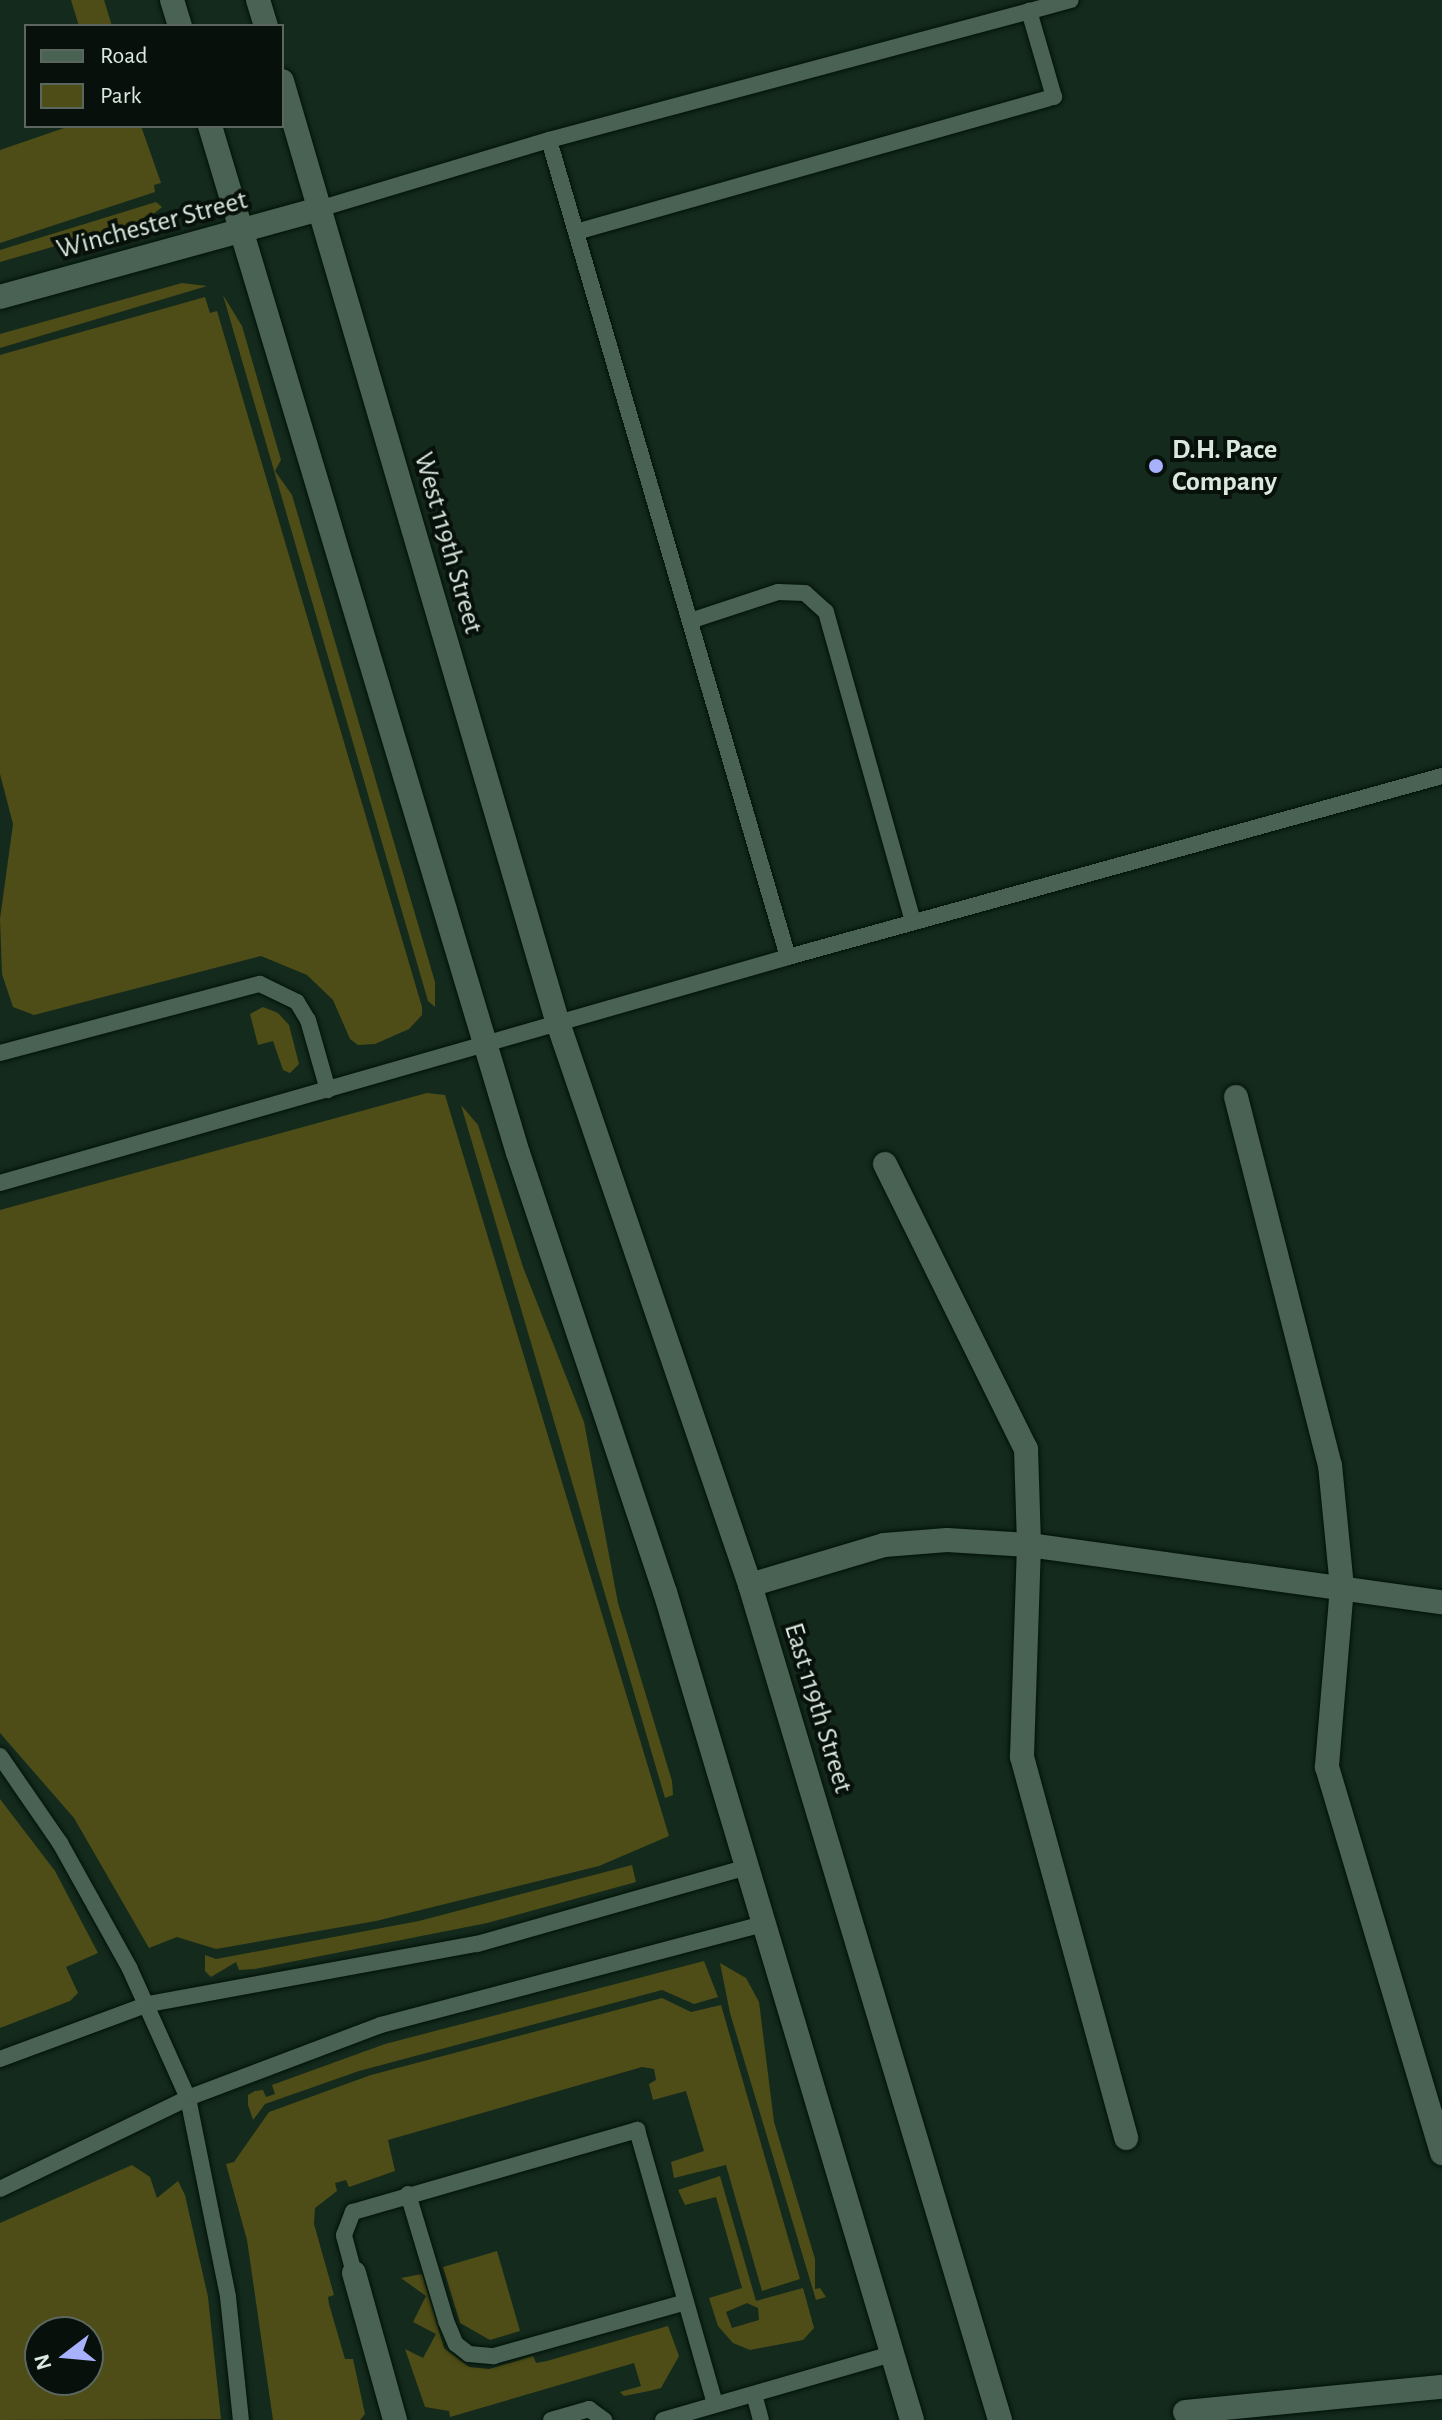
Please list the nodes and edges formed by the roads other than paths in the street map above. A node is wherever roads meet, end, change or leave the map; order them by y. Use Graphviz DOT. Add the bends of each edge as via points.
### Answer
graph roads {
  1 [pos="172,0"];
  2 [pos="258,0"];
  3 [pos="1071,0"];
  4 [pos="1029,11"];
  5 [pos="179,24"];
  6 [pos="265,24"];
  7 [pos="284,88"];
  8 [pos="211,128"];
  9 [pos="549,140"];
  10 [pos="319,209"];
  11 [pos="241,232"];
  12 [pos="576,232"];
  13 [pos="0,297"];
  14 [pos="690,621"];
  15 [pos="1442,776"];
  16 [pos="913,922"];
  17 [pos="788,957"];
  18 [pos="557,1020"];
  19 [pos="486,1046"];
  20 [pos="0,1053"];
  21 [pos="328,1090"];
  22 [pos="1236,1097"];
  23 [pos="885,1164"];
  24 [pos="0,1183"];
  25 [pos="1029,1545"];
  26 [pos="750,1585"];
  27 [pos="1342,1587"];
  28 [pos="1442,1602"];
  29 [pos="0,1756"];
  30 [pos="747,1867"];
  31 [pos="764,1924"];
  32 [pos="149,2004"];
  33 [pos="0,2059"];
  34 [pos="188,2098"];
  35 [pos="1126,2138"];
  36 [pos="1442,2153"];
  37 [pos="0,2189"];
  38 [pos="408,2194"];
  39 [pos="354,2273"];
  40 [pos="686,2302"];
  41 [pos="891,2354"];
  42 [pos="1442,2387"];
  43 [pos="754,2394"];
  44 [pos="715,2404"];
  45 [pos="1185,2412"];
  46 [pos="241,2420"];
  47 [pos="395,2420"];
  48 [pos="551,2420"];
  49 [pos="604,2420"];
  50 [pos="663,2420"];
  51 [pos="761,2420"];
  52 [pos="912,2420"];
  53 [pos="1000,2420"];
  1 -- 5 [label="main road"];
  2 -- 6 [label="main road"];
  3 -- 4 [label="lane"];
  4 -- 9 [label="lane"];
  4 -- 12 [label="lane" via="1054,97"];
  7 -- 10 [label="main road, West 119th Street"];
  8 -- 11 [label="main road"];
  9 -- 10 [label="lane"];
  9 -- 12 [label="lane"];
  10 -- 11 [label="main road, Winchester Street"];
  10 -- 18 [label="main road, West 119th Street"];
  11 -- 13 [label="main road, Winchester Street"];
  11 -- 19 [label="main road"];
  12 -- 14 [label="lane"];
  14 -- 16 [label="lane" via="778,592 805,593 826,612"];
  14 -- 17 [label="lane"];
  15 -- 16 [label="lane"];
  16 -- 17 [label="lane"];
  17 -- 18 [label="lane"];
  18 -- 19 [label="lane"];
  18 -- 26 [label="main road, East 119th Street"];
  19 -- 21 [label="lane"];
  19 -- 30 [label="main road" via="665,1592"];
  20 -- 21 [label="lane" via="260,984 297,1002 308,1020"];
  21 -- 24 [label="lane"];
  22 -- 27 [label="main road" via="1330,1465"];
  23 -- 25 [label="main road" via="1026,1449"];
  25 -- 26 [label="main road" via="947,1540 884,1545"];
  25 -- 27 [label="main road"];
  25 -- 35 [label="main road" via="1022,1757"];
  26 -- 53 [label="main road, East 119th Street"];
  27 -- 28 [label="main road"];
  27 -- 36 [label="main road" via="1327,1767"];
  29 -- 32 [label="lane" via="60,1843"];
  30 -- 31 [label="main road"];
  30 -- 32 [label="lane" via="477,1944"];
  31 -- 34 [label="lane" via="381,2025"];
  31 -- 41 [label="main road"];
  32 -- 33 [label="lane"];
  32 -- 34 [label="lane"];
  34 -- 37 [label="lane"];
  34 -- 46 [label="lane" via="228,2297"];
  38 -- 39 [label="lane" via="353,2212 344,2235"];
  38 -- 40 [label="lane" via="446,2321 456,2344 469,2354 494,2356"];
  38 -- 40 [label="lane" via="637,2130"];
  39 -- 47 [label="main road"];
  40 -- 44 [label="lane"];
  41 -- 43 [label="lane"];
  41 -- 52 [label="main road"];
  42 -- 45 [label="main road"];
  43 -- 44 [label="lane"];
  43 -- 51 [label="lane"];
  44 -- 50 [label="lane"];
  48 -- 49 [label="lane" via="589,2409"];
}
